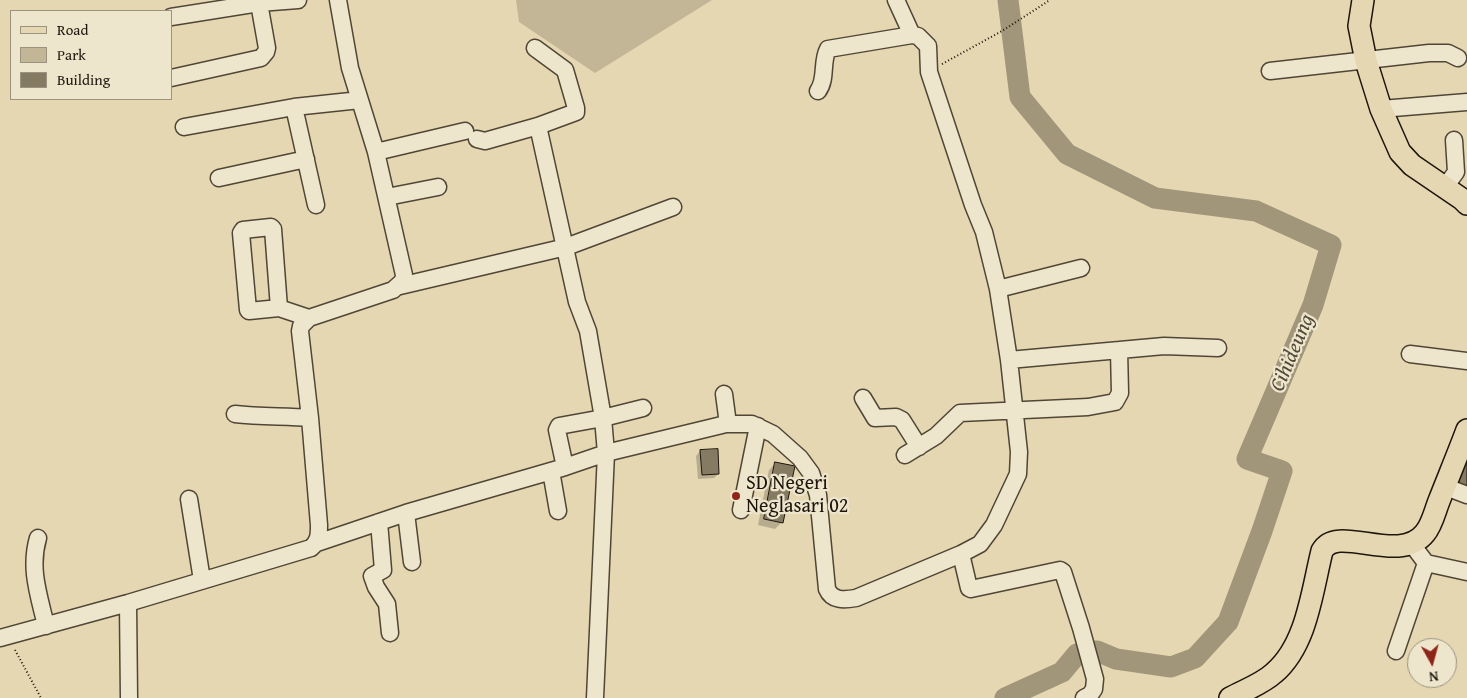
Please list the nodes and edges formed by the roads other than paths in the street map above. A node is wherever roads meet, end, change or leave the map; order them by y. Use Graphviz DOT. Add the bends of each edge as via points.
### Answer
graph roads {
  1 [pos="298,0"];
  2 [pos="338,0"];
  3 [pos="896,0"];
  4 [pos="1363,0"];
  5 [pos="259,3"];
  6 [pos="203,6"];
  7 [pos="172,17"];
  8 [pos="912,35"];
  9 [pos="535,48"];
  10 [pos="1458,58"];
  11 [pos="1366,61"];
  12 [pos="1270,71"];
  13 [pos="172,78"];
  14 [pos="818,91"];
  15 [pos="360,100"];
  16 [pos="1467,102"];
  17 [pos="294,106"];
  18 [pos="1381,108"];
  19 [pos="538,126"];
  20 [pos="184,127"];
  21 [pos="1454,140"];
  22 [pos="376,152"];
  23 [pos="306,159"];
  24 [pos="219,178"];
  25 [pos="438,187"];
  26 [pos="1445,187"];
  27 [pos="387,197"];
  28 [pos="1467,204"];
  29 [pos="316,205"];
  30 [pos="673,207"];
  31 [pos="566,247"];
  32 [pos="1081,268"];
  33 [pos="400,286"];
  34 [pos="998,289"];
  35 [pos="279,308"];
  36 [pos="309,318"];
  37 [pos="1218,348"];
  38 [pos="1119,350"];
  39 [pos="1410,354"];
  40 [pos="1009,360"];
  41 [pos="1467,361"];
  42 [pos="724,394"];
  43 [pos="863,398"];
  44 [pos="643,408"];
  45 [pos="1014,411"];
  46 [pos="235,414"];
  47 [pos="310,418"];
  48 [pos="603,418"];
  49 [pos="728,424"];
  50 [pos="758,426"];
  51 [pos="1467,430"];
  52 [pos="606,453"];
  53 [pos="558,469"];
  54 [pos="1446,487"];
  55 [pos="1467,494"];
  56 [pos="189,499"];
  57 [pos="741,510"];
  58 [pos="558,511"];
  59 [pos="406,513"];
  60 [pos="379,522"];
  61 [pos="38,538"];
  62 [pos="317,543"];
  63 [pos="1411,543"];
  64 [pos="961,554"];
  65 [pos="412,562"];
  66 [pos="1426,563"];
  67 [pos="1467,572"];
  68 [pos="202,580"];
  69 [pos="128,603"];
  70 [pos="46,626"];
  71 [pos="390,633"];
  72 [pos="4,637"];
  73 [pos="1396,651"];
  74 [pos="1087,696"];
  75 [pos="130,698"];
  76 [pos="595,698"];
  77 [pos="1230,698"];
  1 -- 5 [label="street"];
  2 -- 15 [label="street" via="346,49"];
  3 -- 8 [label="street"];
  4 -- 11 [label="main road" via="1359,26"];
  5 -- 6 [label="street"];
  5 -- 13 [label="street" via="266,48 262,58"];
  6 -- 7 [label="street"];
  8 -- 14 [label="street" via="828,50 823,82"];
  8 -- 34 [label="street" via="918,36 928,46 929,72 984,232"];
  9 -- 19 [label="street" via="566,70 576,110"];
  10 -- 11 [label="street" via="1448,53 1429,53"];
  11 -- 12 [label="street"];
  11 -- 18 [label="main road"];
  15 -- 17 [label="street"];
  15 -- 22 [label="street"];
  16 -- 18 [label="street"];
  17 -- 20 [label="street"];
  17 -- 23 [label="street"];
  18 -- 26 [label="main road" via="1404,158"];
  19 -- 22 [label="street" via="485,141 471,135"];
  19 -- 31 [label="street"];
  21 -- 26 [label="street" via="1456,172"];
  22 -- 27 [label="street"];
  23 -- 24 [label="street"];
  23 -- 29 [label="street"];
  25 -- 27 [label="street"];
  26 -- 28 [label="main road"];
  27 -- 33 [label="street" via="403,268"];
  30 -- 31 [label="street"];
  31 -- 33 [label="street"];
  31 -- 48 [label="street" via="578,307 588,331"];
  32 -- 34 [label="street"];
  33 -- 36 [label="street"];
  34 -- 40 [label="street"];
  35 -- 35 [label="street" via="273,229 244,230 241,233 248,310"];
  35 -- 36 [label="street"];
  36 -- 47 [label="street" via="299,337"];
  37 -- 38 [label="street" via="1164,346"];
  38 -- 40 [label="street"];
  38 -- 45 [label="street" via="1120,393 1115,402 1088,407"];
  39 -- 41 [label="street"];
  40 -- 45 [label="street"];
  42 -- 49 [label="street"];
  43 -- 45 [label="street" via="875,418 896,417 902,420 912,451 936,436 960,413"];
  44 -- 48 [label="street"];
  45 -- 64 [label="street" via="1018,474 987,535 980,544"];
  46 -- 47 [label="street"];
  47 -- 62 [label="street" via="319,525"];
  48 -- 52 [label="street"];
  48 -- 53 [label="street" via="558,428"];
  49 -- 50 [label="street"];
  49 -- 52 [label="street"];
  50 -- 57 [label="street"];
  50 -- 64 [label="street" via="783,441 812,473 818,495 827,588 833,597 856,598"];
  51 -- 54 [label="main road"];
  52 -- 53 [label="street"];
  52 -- 76 [label="street"];
  53 -- 58 [label="street"];
  53 -- 59 [label="street"];
  54 -- 55 [label="street"];
  54 -- 63 [label="main road" via="1426,533"];
  56 -- 68 [label="street"];
  59 -- 60 [label="street"];
  59 -- 65 [label="street"];
  60 -- 62 [label="street"];
  60 -- 71 [label="street" via="383,570 372,576 387,604"];
  61 -- 70 [label="street" via="33,564"];
  62 -- 68 [label="street" via="311,548"];
  63 -- 66 [label="street"];
  63 -- 77 [label="main road" via="1401,547 1338,541 1328,544 1322,552 1302,632 1290,656 1268,677"];
  64 -- 74 [label="street" via="971,589 1060,570 1063,572 1095,679 1094,689"];
  66 -- 67 [label="street"];
  66 -- 73 [label="street"];
  68 -- 69 [label="street"];
  69 -- 70 [label="street"];
  69 -- 75 [label="street"];
  70 -- 72 [label="street"];
}
